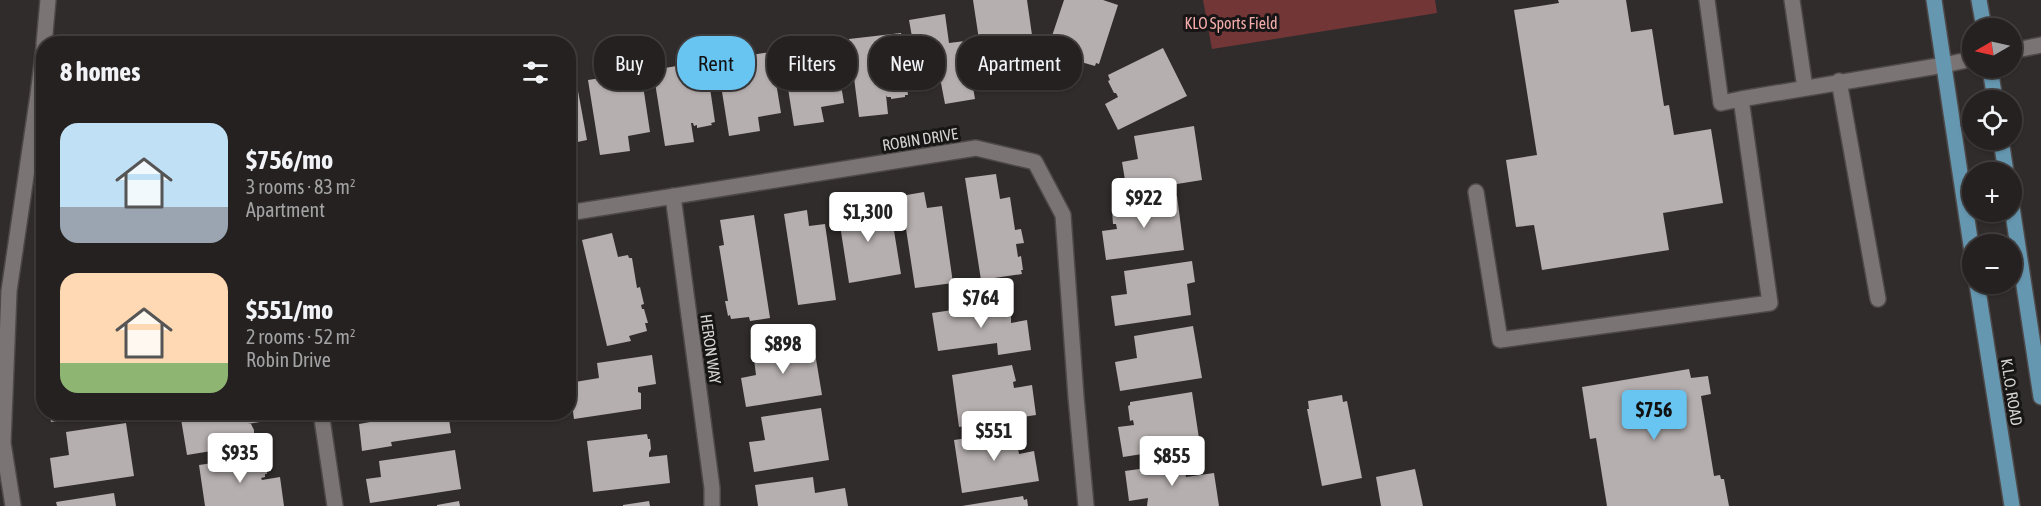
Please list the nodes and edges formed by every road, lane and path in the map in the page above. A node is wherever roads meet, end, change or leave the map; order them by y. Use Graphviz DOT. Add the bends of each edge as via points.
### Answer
graph roads {
  1 [pos="48,0"];
  2 [pos="1707,0"];
  3 [pos="1792,0"];
  4 [pos="1934,0"];
  5 [pos="1979,0"];
  6 [pos="1982,18"];
  7 [pos="45,36"];
  8 [pos="2041,45"];
  9 [pos="2022,49"];
  10 [pos="1962,62"];
  11 [pos="1944,66"];
  12 [pos="1839,81"];
  13 [pos="1804,87"];
  14 [pos="1741,99"];
  15 [pos="36,109"];
  16 [pos="1476,192"];
  17 [pos="672,196"];
  18 [pos="576,212"];
  19 [pos="2014,222"];
  20 [pos="1969,234"];
  21 [pos="1979,294"];
  22 [pos="1878,299"];
  23 [pos="2041,397"];
  24 [pos="322,420"];
  25 [pos="2,443"];
  26 [pos="13,506"];
  27 [pos="335,506"];
  28 [pos="712,506"];
  29 [pos="1086,506"];
  30 [pos="2012,506"];
  1 -- 7 [label="street"];
  2 -- 14 [label="street" via="1721,103"];
  3 -- 13 [label="street"];
  4 -- 11 [label="main road"];
  5 -- 6 [label="main road"];
  8 -- 9 [label="street"];
  10 -- 11 [label="street"];
  11 -- 12 [label="street"];
  11 -- 20 [label="main road"];
  12 -- 13 [label="street"];
  12 -- 22 [label="street"];
  13 -- 14 [label="street"];
  14 -- 16 [label="street" via="1770,303 1500,340"];
  15 -- 25 [label="street" via="9,291"];
  17 -- 18 [label="street, ROBIN DRIVE"];
  17 -- 28 [label="street, HERON WAY"];
  17 -- 29 [label="street, ROBIN DRIVE" via="976,148 1035,162 1064,214"];
  19 -- 23 [label="main road, K.L.O. ROAD"];
  21 -- 30 [label="main road, K.L.O. ROAD"];
  24 -- 27 [label="street"];
  25 -- 26 [label="street"];
}
